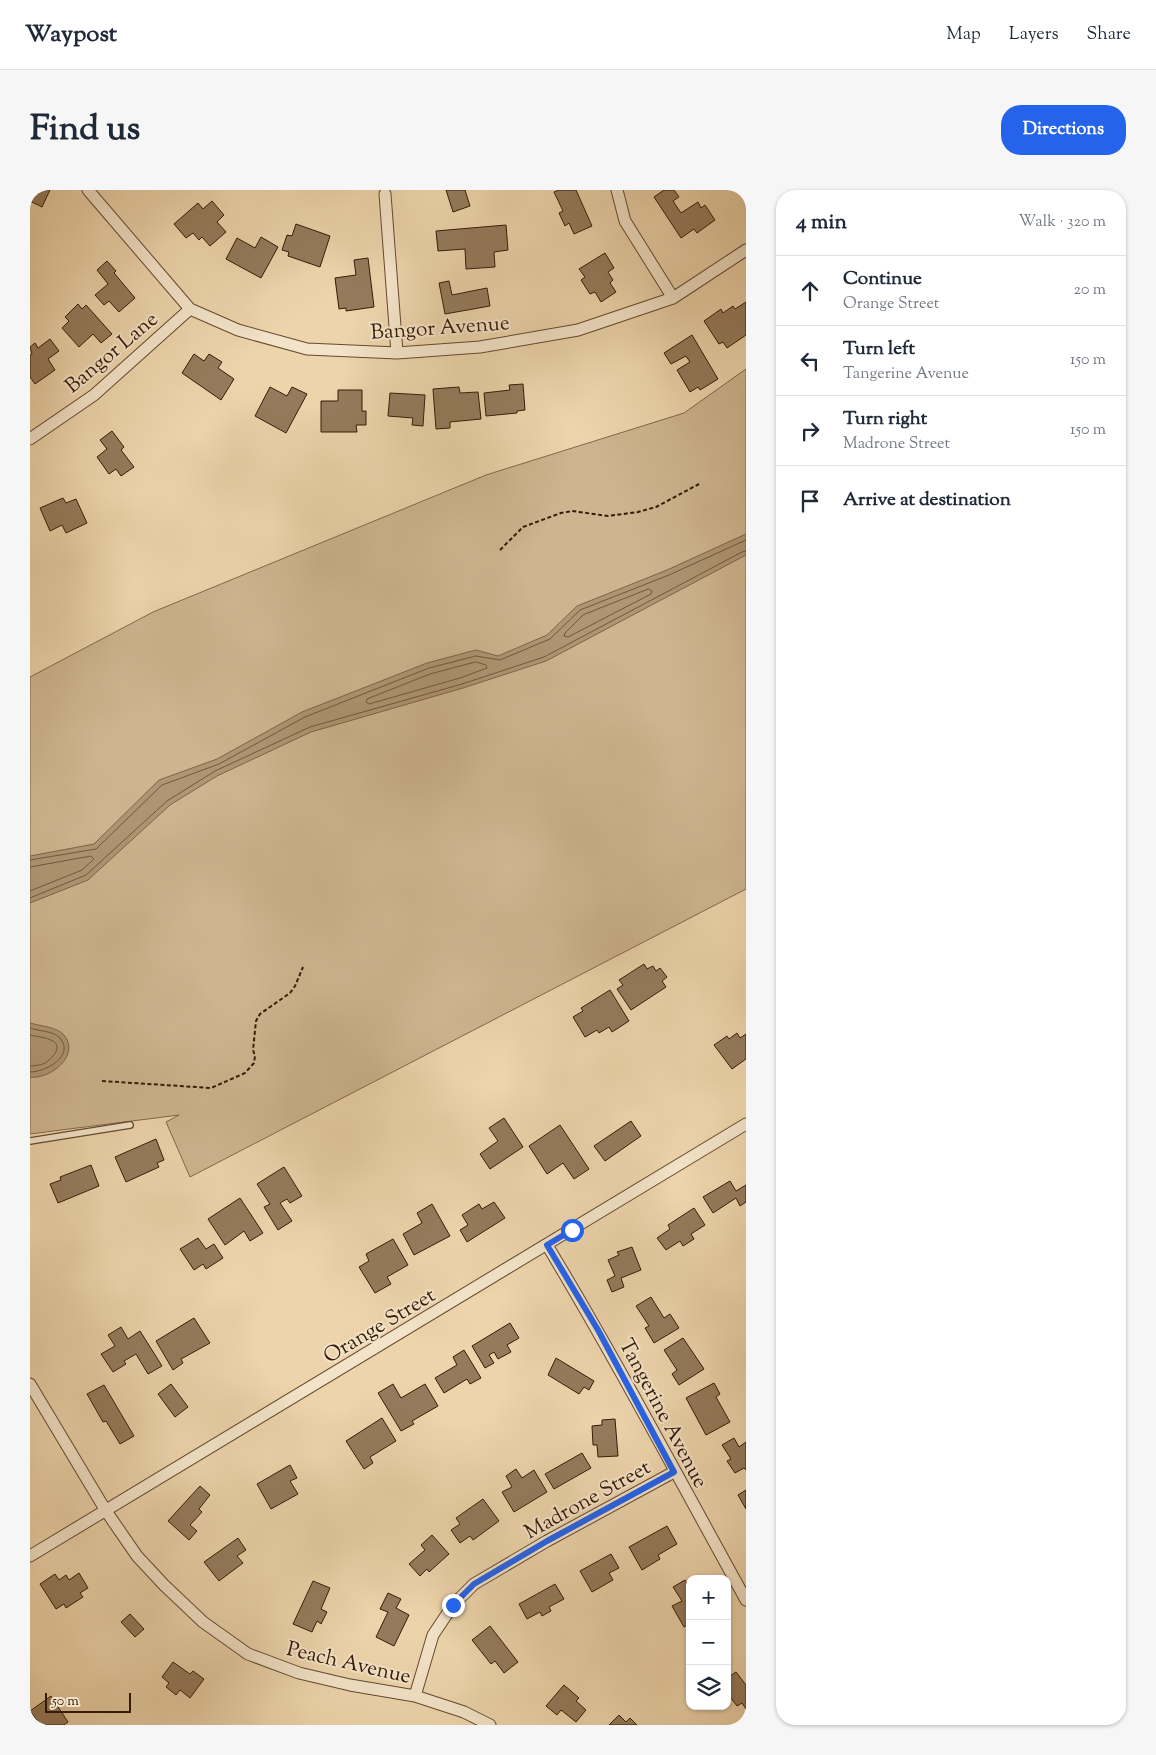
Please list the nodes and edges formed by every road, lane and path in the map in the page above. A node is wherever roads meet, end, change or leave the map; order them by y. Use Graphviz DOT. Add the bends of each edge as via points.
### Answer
graph roads {
  1 [pos="88,190"];
  2 [pos="617,190"];
  3 [pos="385,194"];
  4 [pos="746,250"];
  5 [pos="673,298"];
  6 [pos="190,309"];
  7 [pos="397,353"];
  8 [pos="30,439"];
  9 [pos="699,484"];
  10 [pos="500,550"];
  11 [pos="303,967"];
  12 [pos="102,1081"];
  13 [pos="130,1125"];
  14 [pos="746,1125"];
  15 [pos="30,1142"];
  16 [pos="547,1245"];
  17 [pos="30,1384"];
  18 [pos="674,1472"];
  19 [pos="106,1511"];
  20 [pos="30,1556"];
  21 [pos="746,1600"];
  22 [pos="416,1696"];
  23 [pos="490,1725"];
  1 -- 6 [label="street, Bangor Avenue"];
  2 -- 5 [label="street" via="625,221"];
  3 -- 7 [label="street"];
  4 -- 5 [label="street, Bangor Avenue"];
  5 -- 7 [label="street, Bangor Avenue" via="578,330 480,347"];
  6 -- 7 [label="street, Bangor Avenue" via="238,330 307,349"];
  6 -- 8 [label="street, Bangor Lane" via="94,395"];
  9 -- 10 [label="path" via="656,508 638,512 608,516 572,511 561,513 523,527"];
  11 -- 12 [label="path" via="290,993 260,1014 256,1021 254,1063 246,1072 211,1088"];
  13 -- 15 [label="lane"];
  14 -- 16 [label="street, Orange Street"];
  16 -- 18 [label="street, Tangerine Avenue" via="598,1330"];
  16 -- 19 [label="street, Orange Street"];
  17 -- 19 [label="street, Peach Avenue"];
  18 -- 21 [label="street, Tangerine Avenue"];
  18 -- 22 [label="street, Madrone Street" via="474,1584 453,1605 433,1635"];
  19 -- 20 [label="street, Orange Street"];
  19 -- 22 [label="street, Peach Avenue" via="137,1556 164,1585 203,1622 248,1654 299,1673"];
  22 -- 23 [label="street, Peach Avenue" via="464,1712"];
}
